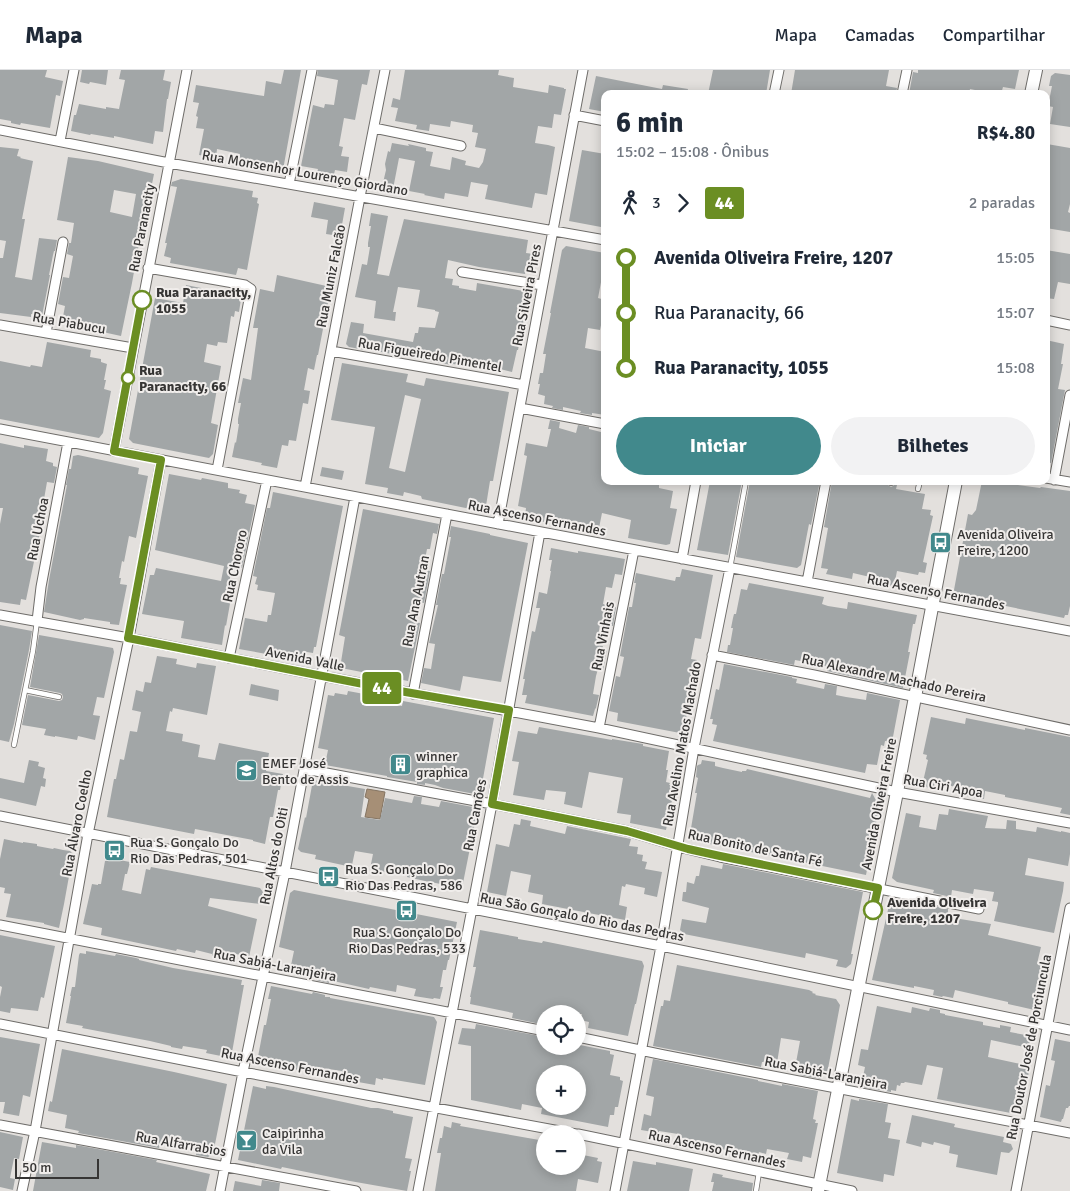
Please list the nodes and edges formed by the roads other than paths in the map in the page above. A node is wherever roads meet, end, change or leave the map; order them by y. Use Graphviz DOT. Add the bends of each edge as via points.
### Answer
graph roads {
  1 [pos="74,70"];
  2 [pos="187,70"];
  3 [pos="312,70"];
  4 [pos="385,70"];
  5 [pos="583,70"];
  6 [pos="779,70"];
  7 [pos="907,70"];
  8 [pos="1036,70"];
  9 [pos="775,90"];
  10 [pos="903,90"];
  11 [pos="1032,90"];
  12 [pos="574,115"];
  13 [pos="601,120"];
  14 [pos="374,128"];
  15 [pos="0,130"];
  16 [pos="60,141"];
  17 [pos="461,146"];
  18 [pos="169,163"];
  19 [pos="290,184"];
  20 [pos="360,197"];
  21 [pos="552,231"];
  22 [pos="601,239"];
  23 [pos="63,242"];
  24 [pos="148,268"];
  25 [pos="462,272"];
  26 [pos="542,286"];
  27 [pos="1050,321"];
  28 [pos="0,325"];
  29 [pos="1070,325"];
  30 [pos="46,333"];
  31 [pos="133,348"];
  32 [pos="331,351"];
  33 [pos="524,385"];
  34 [pos="1070,395"];
  35 [pos="520,408"];
  36 [pos="601,423"];
  37 [pos="0,429"];
  38 [pos="68,442"];
  39 [pos="114,451"];
  40 [pos="161,460"];
  41 [pos="217,470"];
  42 [pos="1050,479"];
  43 [pos="267,480"];
  44 [pos="1070,482"];
  45 [pos="695,485"];
  46 [pos="745,485"];
  47 [pos="825,485"];
  48 [pos="919,485"];
  49 [pos="955,485"];
  50 [pos="305,487"];
  51 [pos="918,489"];
  52 [pos="356,497"];
  53 [pos="447,514"];
  54 [pos="498,524"];
  55 [pos="540,532"];
  56 [pos="634,550"];
  57 [pos="682,559"];
  58 [pos="730,568"];
  59 [pos="808,582"];
  60 [pos="933,606"];
  61 [pos="0,615"];
  62 [pos="37,621"];
  63 [pos="1070,632"];
  64 [pos="128,638"];
  65 [pos="712,655"];
  66 [pos="229,658"];
  67 [pos="322,676"];
  68 [pos="26,690"];
  69 [pos="413,694"];
  70 [pos="59,697"];
  71 [pos="915,697"];
  72 [pos="509,710"];
  73 [pos="599,728"];
  74 [pos="1070,730"];
  75 [pos="14,745"];
  76 [pos="694,748"];
  77 [pos="305,769"];
  78 [pos="897,792"];
  79 [pos="492,804"];
  80 [pos="0,816"];
  81 [pos="1070,823"];
  82 [pos="88,834"];
  83 [pos="677,845"];
  84 [pos="285,872"];
  85 [pos="878,888"];
  86 [pos="1070,908"];
  87 [pos="471,909"];
  88 [pos="980,909"];
  89 [pos="0,925"];
  90 [pos="1068,926"];
  91 [pos="70,939"];
  92 [pos="661,946"];
  93 [pos="263,977"];
  94 [pos="859,986"];
  95 [pos="452,1012"];
  96 [pos="0,1024"];
  97 [pos="1048,1026"];
  98 [pos="536,1029"];
  99 [pos="1070,1030"];
  100 [pos="52,1035"];
  101 [pos="586,1039"];
  102 [pos="641,1051"];
  103 [pos="243,1072"];
  104 [pos="839,1089"];
  105 [pos="434,1107"];
  106 [pos="0,1125"];
  107 [pos="536,1126"];
  108 [pos="1028,1126"];
  109 [pos="35,1132"];
  110 [pos="1070,1133"];
  111 [pos="586,1136"];
  112 [pos="624,1143"];
  113 [pos="225,1166"];
  114 [pos="759,1172"];
  115 [pos="819,1188"];
  116 [pos="22,1191"];
  117 [pos="220,1191"];
  118 [pos="356,1191"];
  119 [pos="418,1191"];
  120 [pos="615,1191"];
  121 [pos="756,1191"];
  122 [pos="852,1191"];
  123 [pos="1016,1191"];
  1 -- 16 [label="street"];
  2 -- 18 [label="street, Rua Paranacity"];
  3 -- 19 [label="street"];
  4 -- 14 [label="street, Rua Muniz Falcão"];
  5 -- 12 [label="street, Rua Silveira Pires"];
  6 -- 9 [label="street"];
  7 -- 10 [label="street"];
  8 -- 11 [label="street"];
  12 -- 13 [label="street"];
  12 -- 21 [label="street, Rua Silveira Pires"];
  14 -- 17 [label="street"];
  14 -- 20 [label="street, Rua Muniz Falcão"];
  15 -- 16 [label="street, Rua Monsenhor Lourenço Giordano"];
  16 -- 18 [label="street, Rua Monsenhor Lourenço Giordano"];
  18 -- 19 [label="street, Rua Monsenhor Lourenço Giordano"];
  18 -- 24 [label="street, Rua Paranacity"];
  19 -- 20 [label="street, Rua Monsenhor Lourenço Giordano"];
  20 -- 21 [label="street, Rua Monsenhor Lourenço Giordano"];
  20 -- 32 [label="street, Rua Muniz Falcão"];
  21 -- 22 [label="street, Rua Monsenhor Lourenço Giordano"];
  21 -- 26 [label="street, Rua Silveira Pires"];
  23 -- 30 [label="street"];
  24 -- 31 [label="street, Rua Paranacity"];
  24 -- 41 [label="street" via="245,285 252,291"];
  25 -- 26 [label="street"];
  26 -- 33 [label="street, Rua Silveira Pires"];
  27 -- 29 [label="street"];
  28 -- 30 [label="street, Rua Piabucu"];
  30 -- 31 [label="street, Rua Piabucu"];
  31 -- 39 [label="street, Rua Paranacity"];
  32 -- 33 [label="street, Rua Figueiredo Pimentel"];
  32 -- 50 [label="street, Rua Muniz Falcão"];
  33 -- 35 [label="street, Rua Silveira Pires"];
  34 -- 42 [label="street"];
  35 -- 36 [label="street"];
  35 -- 54 [label="street, Rua Silveira Pires"];
  37 -- 38 [label="street, Rua Ascenso Fernandes"];
  38 -- 39 [label="street, Rua Ascenso Fernandes"];
  38 -- 62 [label="street, Rua Uchoa"];
  39 -- 40 [label="street, Rua Ascenso Fernandes"];
  40 -- 41 [label="street, Rua Ascenso Fernandes"];
  40 -- 64 [label="street, Rua Álvaro Coelho"];
  41 -- 43 [label="street, Rua Ascenso Fernandes"];
  42 -- 44 [label="street"];
  43 -- 50 [label="street, Rua Ascenso Fernandes"];
  43 -- 66 [label="street, Rua Chororo"];
  45 -- 57 [label="street"];
  46 -- 58 [label="lane"];
  47 -- 59 [label="street"];
  48 -- 51 [label="lane"];
  49 -- 60 [label="street, Avenida Oliveira Freire"];
  50 -- 52 [label="street, Rua Ascenso Fernandes"];
  52 -- 53 [label="street, Rua Ascenso Fernandes"];
  52 -- 67 [label="street, Rua Altos do Oiti"];
  53 -- 54 [label="street, Rua Ascenso Fernandes"];
  53 -- 69 [label="street, Rua Ana Autran"];
  54 -- 55 [label="street, Rua Ascenso Fernandes"];
  55 -- 56 [label="street, Rua Ascenso Fernandes"];
  55 -- 72 [label="street, Rua Camões"];
  56 -- 57 [label="street, Rua Ascenso Fernandes"];
  56 -- 73 [label="street, Rua Vinhais"];
  57 -- 58 [label="street, Rua Ascenso Fernandes"];
  58 -- 59 [label="street, Rua Ascenso Fernandes"];
  58 -- 65 [label="street, Rua Avelino Matos Machado"];
  59 -- 60 [label="street, Rua Ascenso Fernandes"];
  60 -- 63 [label="street, Rua Ascenso Fernandes"];
  60 -- 71 [label="street, Avenida Oliveira Freire"];
  61 -- 62 [label="street, Avenida Valle"];
  62 -- 64 [label="street, Avenida Valle"];
  62 -- 68 [label="lane"];
  64 -- 66 [label="street, Avenida Valle"];
  64 -- 82 [label="street, Rua Álvaro Coelho"];
  65 -- 71 [label="street, Rua Alexandre Machado Pereira"];
  65 -- 76 [label="street, Rua Avelino Matos Machado"];
  66 -- 67 [label="street, Avenida Valle"];
  67 -- 69 [label="street, Avenida Valle"];
  67 -- 77 [label="street, Rua Altos do Oiti"];
  68 -- 70 [label="lane"];
  68 -- 75 [label="lane"];
  69 -- 72 [label="street, Avenida Valle"];
  71 -- 74 [label="street, Rua Alexandre Machado Pereira"];
  71 -- 78 [label="street, Avenida Oliveira Freire"];
  72 -- 73 [label="street, Avenida Valle"];
  72 -- 79 [label="street, Rua Camões"];
  73 -- 76 [label="street, Avenida Valle"];
  76 -- 78 [label="street, Rua Ciri Apoa"];
  76 -- 83 [label="street, Rua Avelino Matos Machado"];
  77 -- 79 [label="street, Rua Bonito de Santa Fé"];
  77 -- 84 [label="street, Rua Altos do Oiti"];
  78 -- 81 [label="street, Rua Ciri Apoa"];
  78 -- 85 [label="street, Avenida Oliveira Freire"];
  79 -- 83 [label="street, Rua Bonito de Santa Fé" via="627,831"];
  79 -- 87 [label="street, Rua Camões"];
  80 -- 82 [label="street, Rua São Gonçalo do Rio das Pedras"];
  82 -- 84 [label="street, Rua São Gonçalo do Rio das Pedras"];
  82 -- 91 [label="street, Rua Álvaro Coelho"];
  83 -- 85 [label="street, Rua Bonito de Santa Fé"];
  83 -- 92 [label="street, Rua Avelino Matos Machado"];
  84 -- 87 [label="street, Rua São Gonçalo do Rio das Pedras"];
  84 -- 93 [label="street, Rua Altos do Oiti"];
  85 -- 88 [label="street, Rua Bonito de Santa Fé"];
  85 -- 94 [label="street, Avenida Oliveira Freire"];
  86 -- 90 [label="street, Rua Doutor José de Porciuncula"];
  87 -- 92 [label="street, Rua São Gonçalo do Rio das Pedras"];
  87 -- 95 [label="street, Rua Camões"];
  89 -- 91 [label="street, Rua Sabiá-Laranjeira"];
  90 -- 97 [label="street, Rua Doutor José de Porciuncula"];
  91 -- 93 [label="street, Rua Sabiá-Laranjeira"];
  91 -- 100 [label="street, Rua Álvaro Coelho"];
  92 -- 94 [label="street, Rua São Gonçalo do Rio das Pedras"];
  92 -- 102 [label="street, Rua Avelino Matos Machado"];
  93 -- 95 [label="street, Rua Sabiá-Laranjeira"];
  93 -- 103 [label="street, Rua Altos do Oiti"];
  94 -- 97 [label="street, Rua São Gonçalo do Rio das Pedras"];
  94 -- 104 [label="street, Avenida Oliveira Freire"];
  95 -- 98 [label="street, Rua Sabiá-Laranjeira"];
  95 -- 105 [label="street, Rua Camões"];
  96 -- 100 [label="street, Rua Ascenso Fernandes"];
  97 -- 99 [label="street, Rua São Gonçalo do Rio das Pedras"];
  97 -- 108 [label="street, Rua Doutor José de Porciuncula"];
  100 -- 103 [label="street, Rua Ascenso Fernandes"];
  100 -- 109 [label="street, Rua Álvaro Coelho"];
  101 -- 102 [label="street, Rua Sabiá-Laranjeira"];
  102 -- 104 [label="street, Rua Sabiá-Laranjeira"];
  102 -- 112 [label="street, Rua Avelino Matos Machado"];
  103 -- 105 [label="street, Rua Ascenso Fernandes"];
  103 -- 113 [label="street, Rua Altos do Oiti"];
  104 -- 108 [label="street, Rua Sabiá-Laranjeira"];
  104 -- 115 [label="street, Avenida Oliveira Freire"];
  105 -- 107 [label="street, Rua Ascenso Fernandes"];
  105 -- 119 [label="street, Rua Camões"];
  106 -- 109 [label="street, Rua Alfarrabios"];
  108 -- 110 [label="street, Rua Sabiá-Laranjeira"];
  108 -- 123 [label="street, Rua Doutor José de Porciuncula"];
  109 -- 113 [label="street, Rua Alfarrabios"];
  109 -- 116 [label="street, Rua Álvaro Coelho"];
  111 -- 112 [label="street, Rua Ascenso Fernandes"];
  112 -- 114 [label="street, Rua Ascenso Fernandes"];
  112 -- 120 [label="street, Rua Avelino Matos Machado"];
  113 -- 117 [label="street, Rua Altos do Oiti"];
  113 -- 118 [label="street, Rua Alfarrabios"];
  114 -- 115 [label="street, Rua Ascenso Fernandes"];
  114 -- 121 [label="lane"];
  115 -- 122 [label="street, Rua Ascenso Fernandes"];
}
